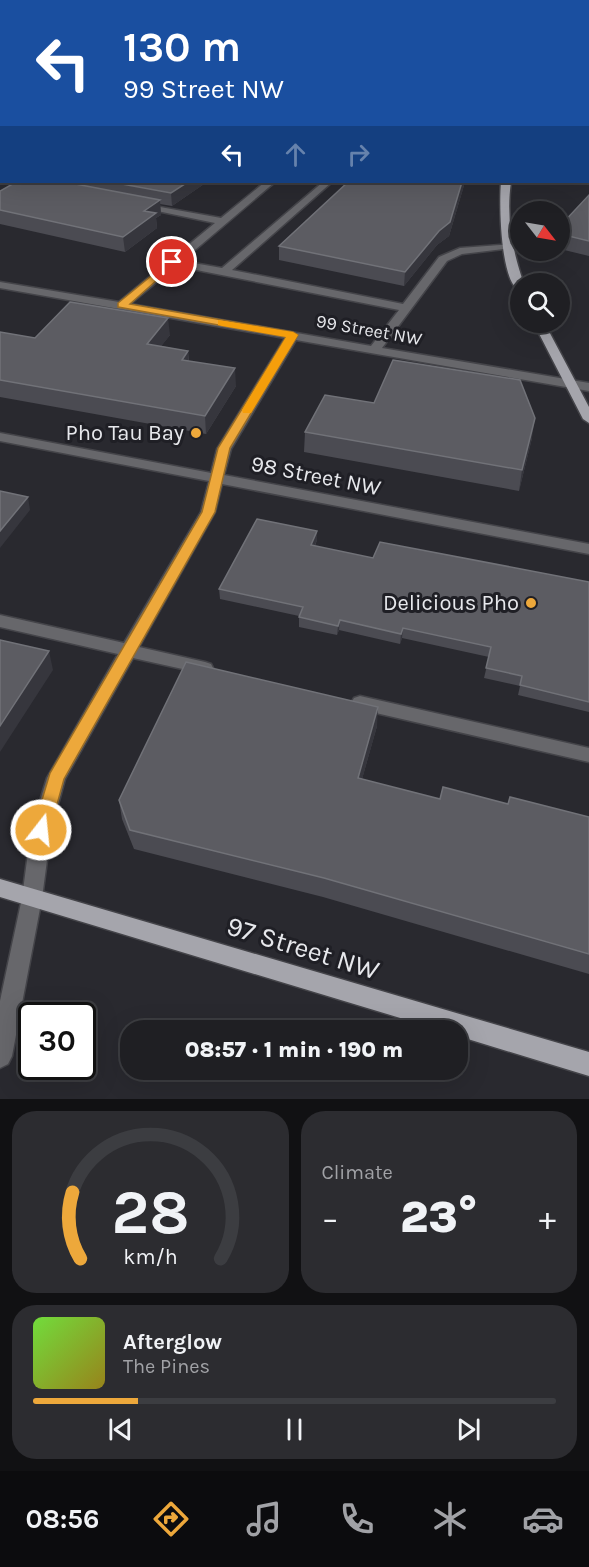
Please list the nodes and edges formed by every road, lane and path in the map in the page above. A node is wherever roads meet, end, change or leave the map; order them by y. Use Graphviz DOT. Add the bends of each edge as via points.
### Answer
graph roads {
  1 [pos="269,183"];
  2 [pos="326,183"];
  3 [pos="506,183"];
  4 [pos="128,202"];
  5 [pos="220,221"];
  6 [pos="508,246"];
  7 [pos="172,262"];
  8 [pos="224,272"];
  9 [pos="515,273"];
  10 [pos="0,285"];
  11 [pos="122,305"];
  12 [pos="405,308"];
  13 [pos="544,333"];
  14 [pos="293,335"];
  15 [pos="374,350"];
  16 [pos="571,384"];
  17 [pos="589,387"];
  18 [pos="589,419"];
  19 [pos="0,437"];
  20 [pos="216,478"];
  21 [pos="589,549"];
  22 [pos="0,621"];
  23 [pos="129,651"];
  24 [pos="221,672"];
  25 [pos="348,700"];
  26 [pos="589,754"];
  27 [pos="0,888"];
  28 [pos="32,898"];
  29 [pos="0,1056"];
  30 [pos="586,1061"];
  1 -- 5 [label="street"];
  2 -- 8 [label="street"];
  3 -- 6 [label="main road" via="503,197"];
  4 -- 5 [label="street"];
  5 -- 7 [label="street"];
  6 -- 9 [label="main road"];
  6 -- 12 [label="street" via="451,254 436,266"];
  7 -- 8 [label="street"];
  7 -- 11 [label="street"];
  8 -- 12 [label="street"];
  10 -- 11 [label="street, 99 Street NW"];
  11 -- 14 [label="street, 99 Street NW"];
  12 -- 15 [label="street"];
  13 -- 16 [label="main road"];
  14 -- 15 [label="street, 99 Street NW"];
  14 -- 20 [label="street" via="224,448"];
  15 -- 16 [label="street, 99 Street NW"];
  16 -- 17 [label="street, 99 Street NW"];
  16 -- 18 [label="main road"];
  19 -- 20 [label="street, 98 Street NW"];
  20 -- 21 [label="street, 98 Street NW"];
  20 -- 23 [label="street" via="208,512"];
  22 -- 23 [label="street"];
  23 -- 24 [label="street"];
  23 -- 28 [label="street" via="56,778 41,830"];
  25 -- 26 [label="street"];
  27 -- 28 [label="main road, 97 Street NW"];
  28 -- 29 [label="street"];
  28 -- 30 [label="main road, 97 Street NW"];
}
